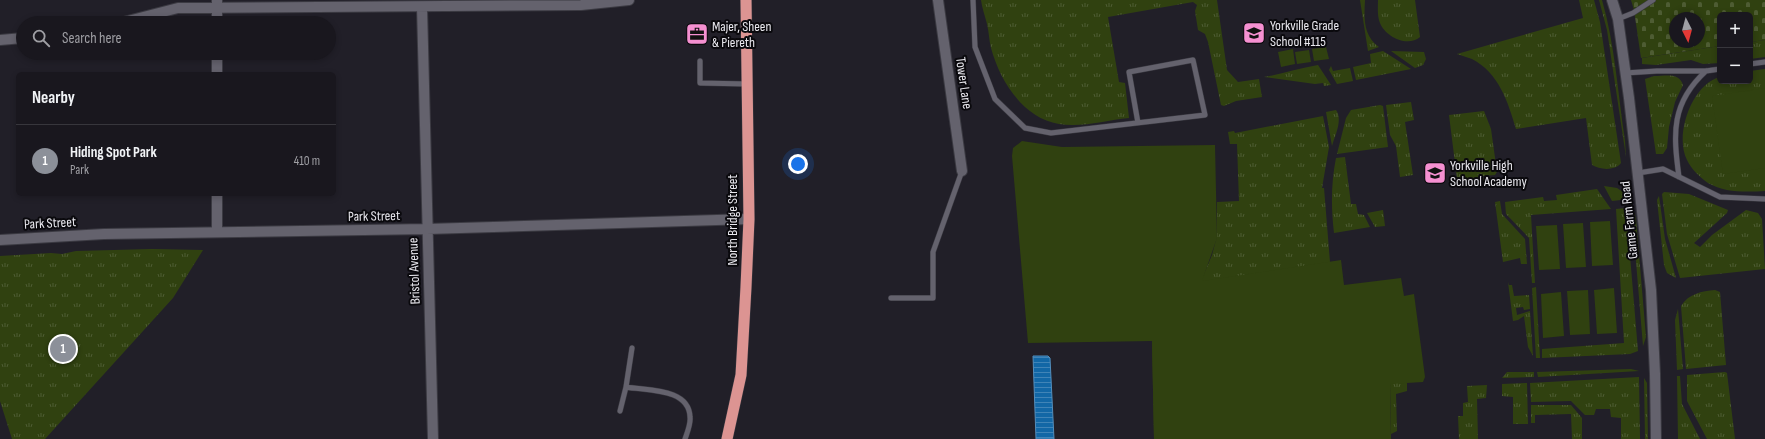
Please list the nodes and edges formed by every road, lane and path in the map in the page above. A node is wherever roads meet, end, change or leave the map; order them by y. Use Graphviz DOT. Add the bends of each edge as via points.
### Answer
graph roads {
  1 [pos="629,0"];
  2 [pos="746,0"];
  3 [pos="938,0"];
  4 [pos="973,0"];
  5 [pos="1612,0"];
  6 [pos="1653,0"];
  7 [pos="217,3"];
  8 [pos="526,3"];
  9 [pos="422,6"];
  10 [pos="147,16"];
  11 [pos="217,16"];
  12 [pos="1618,19"];
  13 [pos="16,39"];
  14 [pos="0,40"];
  15 [pos="217,60"];
  16 [pos="700,61"];
  17 [pos="1765,62"];
  18 [pos="1753,64"];
  19 [pos="1717,69"];
  20 [pos="1706,71"];
  21 [pos="217,72"];
  22 [pos="1625,73"];
  23 [pos="747,84"];
  24 [pos="1138,123"];
  25 [pos="962,171"];
  26 [pos="1638,173"];
  27 [pos="1679,177"];
  28 [pos="217,196"];
  29 [pos="1765,199"];
  30 [pos="749,219"];
  31 [pos="427,229"];
  32 [pos="217,232"];
  33 [pos="0,240"];
  34 [pos="891,298"];
  35 [pos="632,348"];
  36 [pos="626,387"];
  37 [pos="620,411"];
  38 [pos="433,439"];
  39 [pos="685,439"];
  40 [pos="727,439"];
  41 [pos="1656,439"];
  1 -- 8 [label="street" via="580,5"];
  2 -- 23 [label="highway, North Bridge Street"];
  3 -- 25 [label="street, Tower Lane"];
  4 -- 24 [label="lane" via="975,47 995,99 1025,128 1052,133"];
  5 -- 12 [label="street, Game Farm Road"];
  6 -- 12 [label="lane"];
  7 -- 9 [label="street"];
  7 -- 10 [label="street" via="178,8"];
  7 -- 11 [label="street"];
  8 -- 9 [label="street"];
  9 -- 31 [label="street, Bristol Avenue"];
  12 -- 22 [label="street, Game Farm Road"];
  13 -- 14 [label="street"];
  15 -- 21 [label="street"];
  16 -- 23 [label="lane" via="700,83"];
  17 -- 18 [label="lane"];
  19 -- 20 [label="lane"];
  20 -- 22 [label="lane"];
  20 -- 27 [label="lane" via="1693,83 1676,118"];
  22 -- 26 [label="street, Game Farm Road"];
  23 -- 30 [label="highway, North Bridge Street"];
  24 -- 24 [label="lane" via="1129,72 1193,60 1205,116"];
  25 -- 34 [label="lane" via="934,252 933,298"];
  26 -- 27 [label="lane" via="1663,169"];
  26 -- 41 [label="street, Game Farm Road" via="1651,290"];
  27 -- 29 [label="lane" via="1720,197"];
  28 -- 32 [label="street"];
  30 -- 31 [label="street, Park Street"];
  30 -- 40 [label="highway, North Bridge Street" via="741,375"];
  31 -- 32 [label="street, Park Street"];
  31 -- 38 [label="street, Bristol Avenue"];
  32 -- 33 [label="street, Park Street" via="104,234"];
  35 -- 36 [label="lane"];
  36 -- 37 [label="lane"];
  36 -- 39 [label="lane" via="676,395 687,403 690,418"];
}
